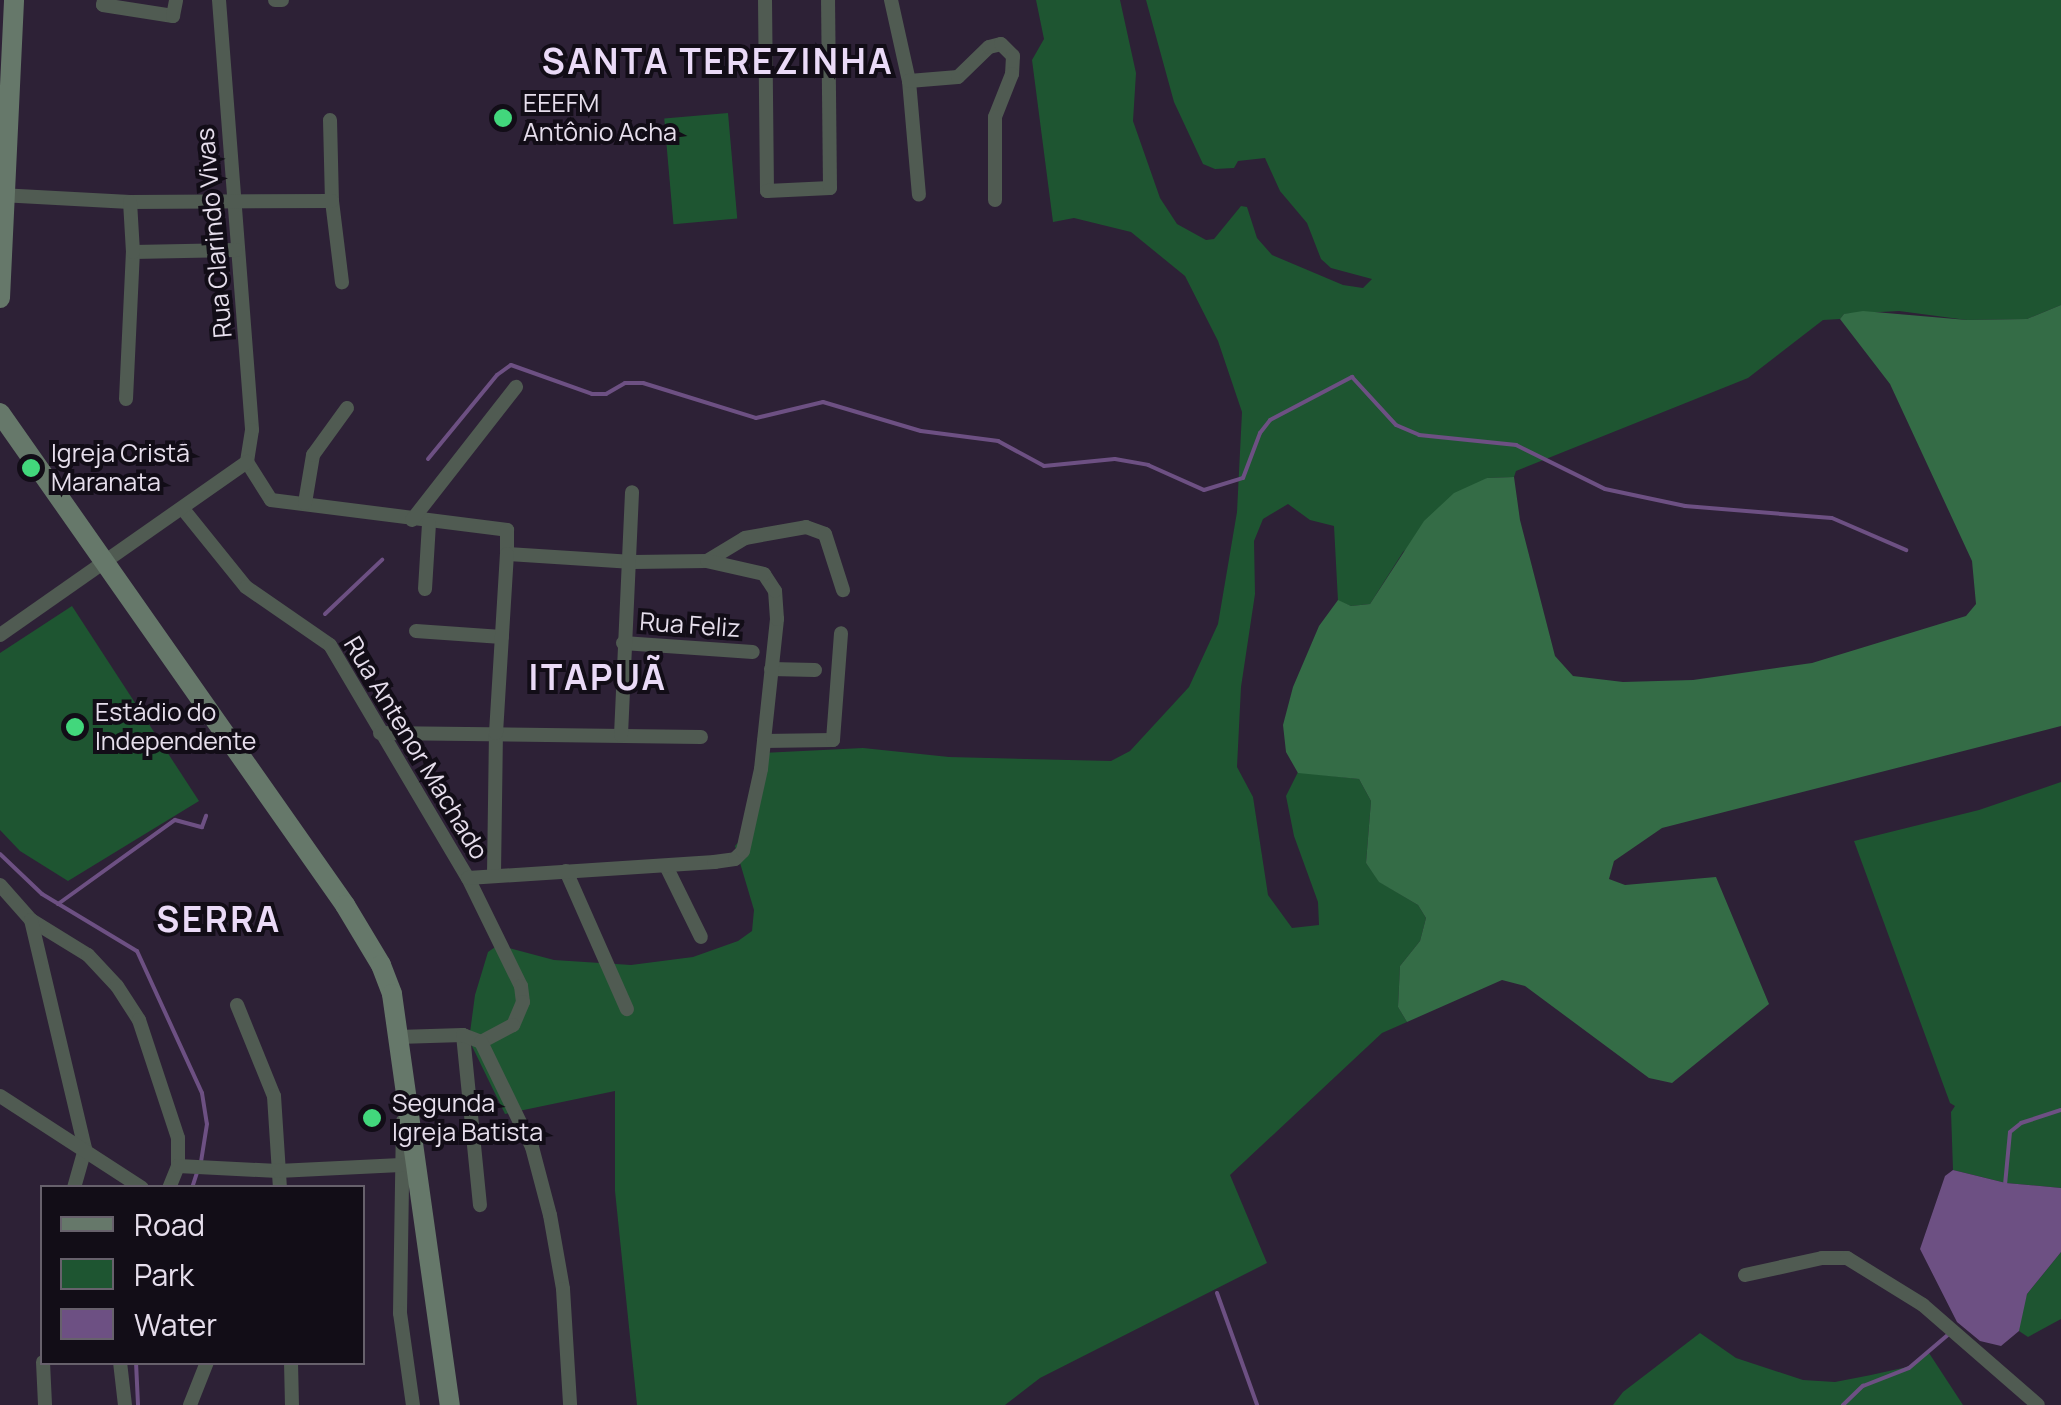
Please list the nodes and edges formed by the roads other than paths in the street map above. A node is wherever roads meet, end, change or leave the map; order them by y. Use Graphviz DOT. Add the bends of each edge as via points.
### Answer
graph roads {
  1 [pos="14,0"];
  2 [pos="104,0"];
  3 [pos="176,0"];
  4 [pos="219,0"];
  5 [pos="765,0"];
  6 [pos="828,0"];
  7 [pos="891,0"];
  8 [pos="909,81"];
  9 [pos="330,120"];
  10 [pos="2,195"];
  11 [pos="919,196"];
  12 [pos="995,200"];
  13 [pos="233,201"];
  14 [pos="332,201"];
  15 [pos="130,202"];
  16 [pos="236,250"];
  17 [pos="134,252"];
  18 [pos="342,282"];
  19 [pos="0,298"];
  20 [pos="516,387"];
  21 [pos="126,400"];
  22 [pos="347,408"];
  23 [pos="0,413"];
  24 [pos="247,462"];
  25 [pos="632,492"];
  26 [pos="305,503"];
  27 [pos="183,509"];
  28 [pos="412,520"];
  29 [pos="429,524"];
  30 [pos="507,554"];
  31 [pos="628,561"];
  32 [pos="707,561"];
  33 [pos="104,562"];
  34 [pos="424,590"];
  35 [pos="843,590"];
  36 [pos="416,631"];
  37 [pos="841,633"];
  38 [pos="0,635"];
  39 [pos="502,637"];
  40 [pos="624,644"];
  41 [pos="753,652"];
  42 [pos="771,669"];
  43 [pos="814,670"];
  44 [pos="380,733"];
  45 [pos="496,734"];
  46 [pos="620,736"];
  47 [pos="700,737"];
  48 [pos="764,741"];
  49 [pos="666,866"];
  50 [pos="566,871"];
  51 [pos="494,874"];
  52 [pos="468,878"];
  53 [pos="0,885"];
  54 [pos="31,920"];
  55 [pos="701,937"];
  56 [pos="237,1005"];
  57 [pos="627,1009"];
  58 [pos="463,1035"];
  59 [pos="398,1038"];
  60 [pos="481,1042"];
  61 [pos="0,1096"];
  62 [pos="85,1149"];
  63 [pos="407,1159"];
  64 [pos="178,1166"];
  65 [pos="278,1171"];
  66 [pos="75,1185"];
  67 [pos="138,1185"];
  68 [pos="170,1185"];
  69 [pos="273,1185"];
  70 [pos="280,1185"];
  71 [pos="480,1205"];
  72 [pos="1745,1275"];
  73 [pos="44,1365"];
  74 [pos="120,1365"];
  75 [pos="205,1365"];
  76 [pos="291,1365"];
  77 [pos="45,1405"];
  78 [pos="125,1405"];
  79 [pos="190,1405"];
  80 [pos="292,1405"];
  81 [pos="413,1405"];
  82 [pos="450,1405"];
  83 [pos="570,1405"];
  84 [pos="2038,1405"];
  1 -- 10 [label="main road"];
  2 -- 3 [label="street" via="103,5 173,16"];
  4 -- 13 [label="street, Rua Clarindo Vivas"];
  5 -- 6 [label="street" via="767,191 830,188"];
  7 -- 8 [label="street"];
  8 -- 11 [label="street"];
  8 -- 12 [label="street" via="958,77 988,47 1001,44 1013,56 995,117"];
  9 -- 14 [label="street"];
  10 -- 15 [label="street"];
  10 -- 19 [label="main road"];
  13 -- 14 [label="street"];
  13 -- 15 [label="street"];
  13 -- 16 [label="street, Rua Clarindo Vivas"];
  14 -- 18 [label="street"];
  15 -- 17 [label="street"];
  16 -- 17 [label="street"];
  16 -- 24 [label="street, Rua Clarindo Vivas" via="252,430"];
  17 -- 21 [label="street"];
  20 -- 28 [label="street"];
  22 -- 26 [label="street" via="313,456"];
  23 -- 33 [label="main road"];
  24 -- 26 [label="street" via="271,500"];
  24 -- 27 [label="street"];
  25 -- 31 [label="street"];
  26 -- 28 [label="street"];
  27 -- 33 [label="street"];
  27 -- 44 [label="street, Rua Antenor Machado" via="246,587 330,644"];
  28 -- 29 [label="street"];
  29 -- 30 [label="street" via="507,530"];
  29 -- 34 [label="street"];
  30 -- 31 [label="street"];
  30 -- 39 [label="street"];
  31 -- 32 [label="street"];
  31 -- 40 [label="street"];
  32 -- 35 [label="street" via="745,538 806,527 825,534"];
  32 -- 42 [label="street" via="771,580 777,618"];
  33 -- 38 [label="street"];
  33 -- 59 [label="main road" via="366,938 392,994"];
  36 -- 39 [label="street"];
  37 -- 48 [label="street" via="833,740"];
  39 -- 45 [label="street"];
  40 -- 41 [label="street, Rua Feliz"];
  40 -- 46 [label="street"];
  42 -- 43 [label="street"];
  42 -- 48 [label="street"];
  44 -- 45 [label="street"];
  44 -- 52 [label="street, Rua Antenor Machado"];
  45 -- 46 [label="street"];
  45 -- 51 [label="street"];
  46 -- 47 [label="street"];
  48 -- 49 [label="street" via="743,852 735,859"];
  49 -- 50 [label="street"];
  49 -- 55 [label="street"];
  50 -- 51 [label="street"];
  50 -- 57 [label="street"];
  51 -- 52 [label="street"];
  52 -- 60 [label="street, Rua Antenor Machado" via="515,973 522,1002 513,1026"];
  53 -- 54 [label="street"];
  54 -- 62 [label="street"];
  54 -- 64 [label="street" via="88,955 139,1020 178,1138"];
  56 -- 65 [label="street" via="274,1096"];
  58 -- 59 [label="street"];
  58 -- 60 [label="street"];
  58 -- 71 [label="street"];
  59 -- 63 [label="main road"];
  60 -- 83 [label="street" via="532,1147 550,1215 563,1289"];
  61 -- 62 [label="street"];
  62 -- 66 [label="street"];
  62 -- 67 [label="street"];
  63 -- 65 [label="street"];
  63 -- 81 [label="street" via="400,1314"];
  63 -- 82 [label="main road"];
  64 -- 65 [label="street"];
  64 -- 68 [label="street"];
  65 -- 69 [label="street"];
  65 -- 70 [label="street"];
  72 -- 84 [label="street" via="1846,1258 1923,1305"];
  73 -- 77 [label="street"];
  74 -- 78 [label="street"];
  75 -- 79 [label="street"];
  76 -- 80 [label="street"];
}
